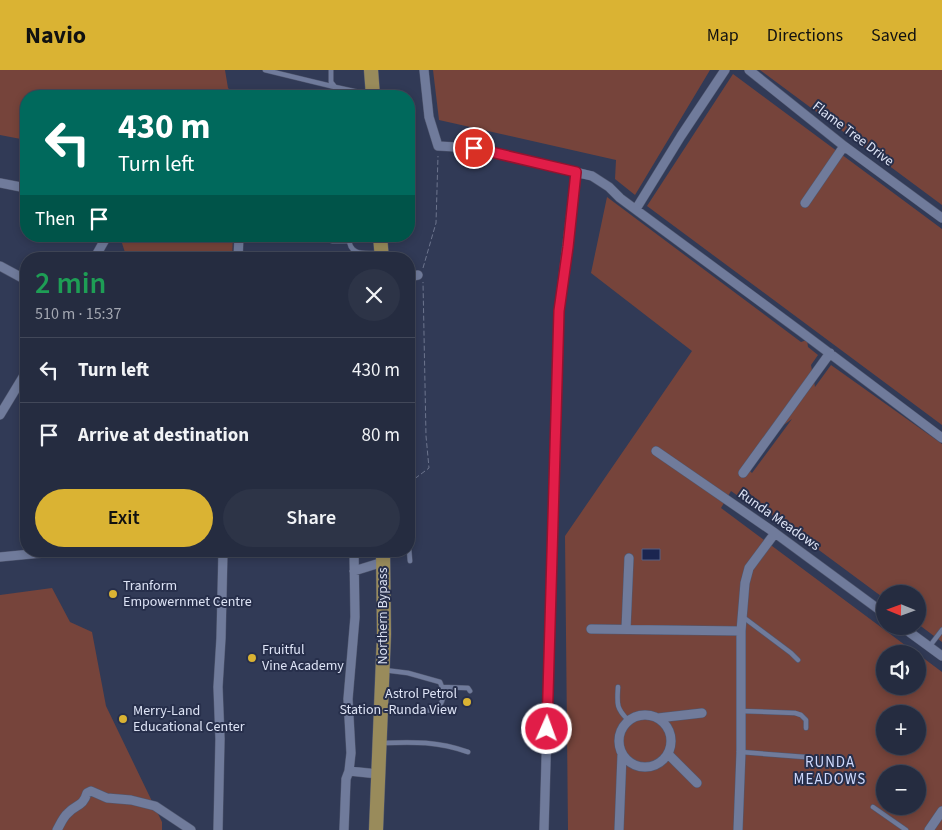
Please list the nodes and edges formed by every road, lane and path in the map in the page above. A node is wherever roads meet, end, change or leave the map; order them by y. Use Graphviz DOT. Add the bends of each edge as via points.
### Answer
graph roads {
  1 [pos="265,70"];
  2 [pos="331,70"];
  3 [pos="371,70"];
  4 [pos="424,70"];
  5 [pos="725,70"];
  6 [pos="749,70"];
  7 [pos="335,87"];
  8 [pos="347,90"];
  9 [pos="372,90"];
  10 [pos="438,146"];
  11 [pos="844,146"];
  12 [pos="576,172"];
  13 [pos="0,182"];
  14 [pos="20,187"];
  15 [pos="804,203"];
  16 [pos="636,209"];
  17 [pos="942,218"];
  18 [pos="350,242"];
  19 [pos="356,252"];
  20 [pos="0,266"];
  21 [pos="418,274"];
  22 [pos="20,277"];
  23 [pos="830,353"];
  24 [pos="20,382"];
  25 [pos="0,415"];
  26 [pos="942,438"];
  27 [pos="656,451"];
  28 [pos="743,473"];
  29 [pos="415,478"];
  30 [pos="776,533"];
  31 [pos="20,555"];
  32 [pos="0,557"];
  33 [pos="223,557"];
  34 [pos="354,557"];
  35 [pos="383,557"];
  36 [pos="410,557"];
  37 [pos="629,558"];
  38 [pos="410,561"];
  39 [pos="354,571"];
  40 [pos="876,607"];
  41 [pos="742,617"];
  42 [pos="591,629"];
  43 [pos="626,630"];
  44 [pos="942,630"];
  45 [pos="741,631"];
  46 [pos="913,635"];
  47 [pos="929,647"];
  48 [pos="942,656"];
  49 [pos="798,660"];
  50 [pos="382,670"];
  51 [pos="442,687"];
  52 [pos="618,687"];
  53 [pos="470,691"];
  54 [pos="741,711"];
  55 [pos="381,713"];
  56 [pos="702,713"];
  57 [pos="658,718"];
  58 [pos="628,720"];
  59 [pos="806,728"];
  60 [pos="380,743"];
  61 [pos="468,752"];
  62 [pos="741,752"];
  63 [pos="668,754"];
  64 [pos="622,755"];
  65 [pos="805,757"];
  66 [pos="349,771"];
  67 [pos="378,774"];
  68 [pos="697,783"];
  69 [pos="873,807"];
  70 [pos="942,812"];
  71 [pos="57,830"];
  72 [pos="191,830"];
  73 [pos="218,830"];
  74 [pos="344,830"];
  75 [pos="376,830"];
  76 [pos="544,830"];
  77 [pos="619,830"];
  78 [pos="738,830"];
  79 [pos="906,830"];
  80 [pos="929,830"];
  1 -- 7 [label="lane"];
  2 -- 7 [label="lane" via="331,82"];
  3 -- 9 [label="main road"];
  4 -- 10 [label="street" via="429,117"];
  5 -- 16 [label="street"];
  6 -- 11 [label="street, Flame Tree Drive"];
  7 -- 8 [label="lane"];
  10 -- 12 [label="street" via="474,148"];
  10 -- 21 [label="path" via="436,223"];
  11 -- 15 [label="street"];
  11 -- 17 [label="street, Flame Tree Drive"];
  12 -- 16 [label="street" via="596,178"];
  12 -- 76 [label="street" via="559,311"];
  13 -- 14 [label="street"];
  16 -- 23 [label="street"];
  18 -- 19 [label="lane" via="351,249"];
  20 -- 22 [label="street"];
  21 -- 29 [label="path" via="429,468"];
  23 -- 26 [label="street"];
  23 -- 28 [label="street"];
  24 -- 25 [label="street"];
  27 -- 30 [label="street, Runda Meadows"];
  30 -- 40 [label="street, Runda Meadows"];
  30 -- 41 [label="street" via="746,575"];
  31 -- 32 [label="street"];
  33 -- 73 [label="street" via="218,687"];
  34 -- 39 [label="street"];
  35 -- 39 [label="street"];
  35 -- 50 [label="main road, Northern Bypass"];
  36 -- 38 [label="lane"];
  37 -- 43 [label="street"];
  39 -- 66 [label="street" via="355,617 348,699"];
  41 -- 45 [label="street"];
  41 -- 49 [label="lane"];
  42 -- 43 [label="street"];
  43 -- 45 [label="street"];
  44 -- 47 [label="lane"];
  45 -- 54 [label="street"];
  46 -- 47 [label="street"];
  47 -- 48 [label="street"];
  50 -- 51 [label="lane" via="433,679"];
  50 -- 55 [label="main road, Northern Bypass"];
  51 -- 53 [label="lane" via="468,688"];
  51 -- 55 [label="lane" via="442,702 434,710"];
  52 -- 58 [label="lane" via="619,712"];
  54 -- 59 [label="lane" via="795,713 806,720"];
  54 -- 62 [label="street"];
  55 -- 60 [label="main road, Northern Bypass"];
  56 -- 57 [label="street"];
  57 -- 58 [label="street" via="639,715"];
  57 -- 63 [label="street" via="667,727 671,738"];
  58 -- 64 [label="street" via="619,736"];
  60 -- 61 [label="lane" via="431,743"];
  60 -- 67 [label="main road, Northern Bypass"];
  62 -- 65 [label="lane"];
  62 -- 78 [label="street"];
  63 -- 64 [label="street" via="654,766 642,768 631,764"];
  63 -- 68 [label="street"];
  64 -- 77 [label="street"];
  66 -- 67 [label="street"];
  66 -- 74 [label="street"];
  67 -- 75 [label="main road, Northern Bypass"];
  69 -- 79 [label="lane"];
  70 -- 80 [label="street"];
  71 -- 72 [label="street" via="68,812 80,805 91,791 107,798 155,806"];
}
